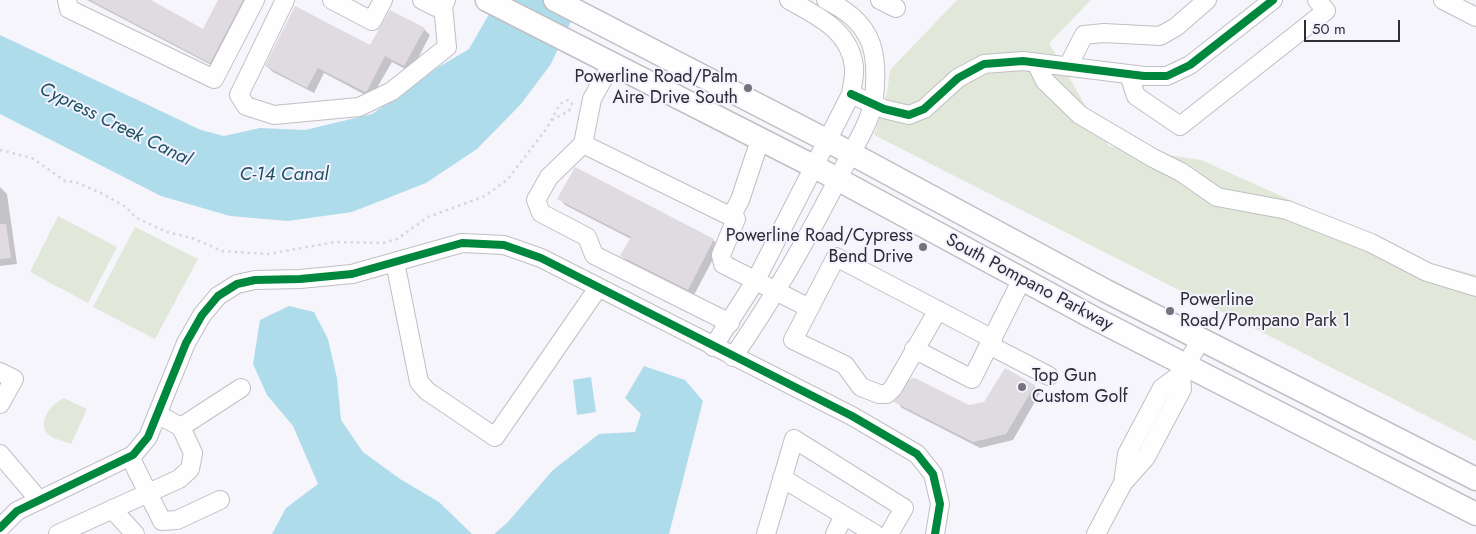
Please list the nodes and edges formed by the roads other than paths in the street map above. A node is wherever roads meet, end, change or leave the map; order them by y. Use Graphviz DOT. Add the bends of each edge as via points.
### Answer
graph roads {
  1 [pos="66,0"];
  2 [pos="254,0"];
  3 [pos="285,0"];
  4 [pos="332,0"];
  5 [pos="383,0"];
  6 [pos="422,0"];
  7 [pos="555,0"];
  8 [pos="789,0"];
  9 [pos="827,0"];
  10 [pos="1207,0"];
  11 [pos="1273,0"];
  12 [pos="1317,0"];
  13 [pos="1443,0"];
  14 [pos="489,1"];
  15 [pos="444,3"];
  16 [pos="818,16"];
  17 [pos="1476,17"];
  18 [pos="1036,63"];
  19 [pos="612,64"];
  20 [pos="1068,66"];
  21 [pos="1129,74"];
  22 [pos="851,94"];
  23 [pos="873,105"];
  24 [pos="760,140"];
  25 [pos="828,141"];
  26 [pos="583,144"];
  27 [pos="851,153"];
  28 [pos="815,167"];
  29 [pos="838,180"];
  30 [pos="731,217"];
  31 [pos="395,262"];
  32 [pos="1022,279"];
  33 [pos="756,280"];
  34 [pos="1476,287"];
  35 [pos="598,288"];
  36 [pos="778,291"];
  37 [pos="809,308"];
  38 [pos="938,310"];
  39 [pos="730,324"];
  40 [pos="1201,339"];
  41 [pos="991,342"];
  42 [pos="713,347"];
  43 [pos="914,349"];
  44 [pos="733,357"];
  45 [pos="1183,370"];
  46 [pos="0,372"];
  47 [pos="1049,376"];
  48 [pos="241,388"];
  49 [pos="0,404"];
  50 [pos="157,414"];
  51 [pos="181,427"];
  52 [pos="0,454"];
  53 [pos="130,457"];
  54 [pos="782,478"];
  55 [pos="1476,479"];
  56 [pos="148,493"];
  57 [pos="39,500"];
  58 [pos="220,500"];
  59 [pos="112,509"];
  60 [pos="1476,514"];
  61 [pos="844,515"];
  62 [pos="0,528"];
  63 [pos="58,534"];
  64 [pos="135,534"];
  65 [pos="766,534"];
  66 [pos="835,534"];
  67 [pos="875,534"];
  68 [pos="889,534"];
  69 [pos="935,534"];
  70 [pos="1096,534"];
  1 -- 2 [label="street" via="70,9 214,79"];
  3 -- 15 [label="street" via="238,95 246,106 274,116 359,107 392,91 447,47"];
  4 -- 5 [label="street" via="372,21"];
  6 -- 15 [label="street" via="436,7"];
  7 -- 25 [label="main road, South Pompano Parkway"];
  8 -- 16 [label="street"];
  9 -- 16 [label="street"];
  9 -- 23 [label="street" via="845,10 862,27 872,45 875,68"];
  10 -- 20 [label="street" via="1176,27 1160,36 1084,35"];
  11 -- 21 [label="street" via="1190,65 1167,76"];
  12 -- 21 [label="street" via="1326,11 1180,126 1136,96"];
  13 -- 17 [label="street"];
  14 -- 19 [label="main road, South Pompano Parkway"];
  16 -- 22 [label="street" via="833,25 848,44 854,67"];
  18 -- 20 [label="street"];
  18 -- 23 [label="street" via="984,64 958,78 924,108 909,116"];
  18 -- 34 [label="street" via="1045,81 1080,115 1181,172 1218,197 1287,210 1371,243 1427,272"];
  19 -- 24 [label="main road, South Pompano Parkway"];
  19 -- 26 [label="street" via="592,99"];
  20 -- 21 [label="street"];
  22 -- 23 [label="street"];
  22 -- 25 [label="street"];
  23 -- 27 [label="street"];
  24 -- 28 [label="main road, South Pompano Parkway"];
  24 -- 30 [label="street"];
  25 -- 27 [label="main road, South Pompano Parkway"];
  25 -- 28 [label="street"];
  26 -- 30 [label="street"];
  26 -- 39 [label="street" via="550,177 536,200 541,213 587,237 594,255"];
  27 -- 29 [label="street"];
  27 -- 40 [label="main road, South Pompano Parkway"];
  28 -- 29 [label="main road, South Pompano Parkway"];
  28 -- 33 [label="street"];
  29 -- 32 [label="main road, South Pompano Parkway"];
  29 -- 36 [label="street"];
  30 -- 33 [label="street" via="736,219 721,255 724,264"];
  31 -- 35 [label="street" via="462,243 504,245 540,258"];
  31 -- 35 [label="street" via="419,382 427,391 495,437"];
  31 -- 50 [label="street" via="352,274 255,280 237,284 218,296 202,315 186,343"];
  32 -- 41 [label="street"];
  32 -- 45 [label="main road, South Pompano Parkway"];
  33 -- 36 [label="street"];
  33 -- 39 [label="street"];
  35 -- 42 [label="street"];
  36 -- 37 [label="street"];
  36 -- 44 [label="street"];
  37 -- 38 [label="street" via="836,257"];
  37 -- 43 [label="street" via="793,340 845,366 856,382 879,394 887,394 893,388"];
  38 -- 41 [label="street"];
  38 -- 43 [label="street"];
  39 -- 42 [label="street"];
  40 -- 45 [label="street"];
  40 -- 55 [label="main road, South Pompano Parkway"];
  41 -- 43 [label="street" via="972,379"];
  41 -- 47 [label="street"];
  42 -- 44 [label="street"];
  44 -- 69 [label="street" via="852,416 917,454 933,474 940,504"];
  45 -- 60 [label="main road, South Pompano Parkway"];
  45 -- 70 [label="street" via="1162,388 1127,454 1123,483"];
  46 -- 49 [label="street" via="14,379"];
  48 -- 51 [label="street"];
  50 -- 51 [label="street"];
  50 -- 53 [label="street" via="148,437"];
  51 -- 56 [label="street" via="193,453 190,469 179,479"];
  52 -- 57 [label="street"];
  53 -- 56 [label="street"];
  53 -- 57 [label="street"];
  54 -- 61 [label="street"];
  54 -- 65 [label="street"];
  54 -- 68 [label="street" via="794,439 904,508"];
  56 -- 58 [label="street" via="162,521 177,520"];
  56 -- 59 [label="street"];
  57 -- 62 [label="street" via="17,511"];
  59 -- 63 [label="street"];
  59 -- 64 [label="street"];
  61 -- 66 [label="street"];
  61 -- 67 [label="street"];
}
